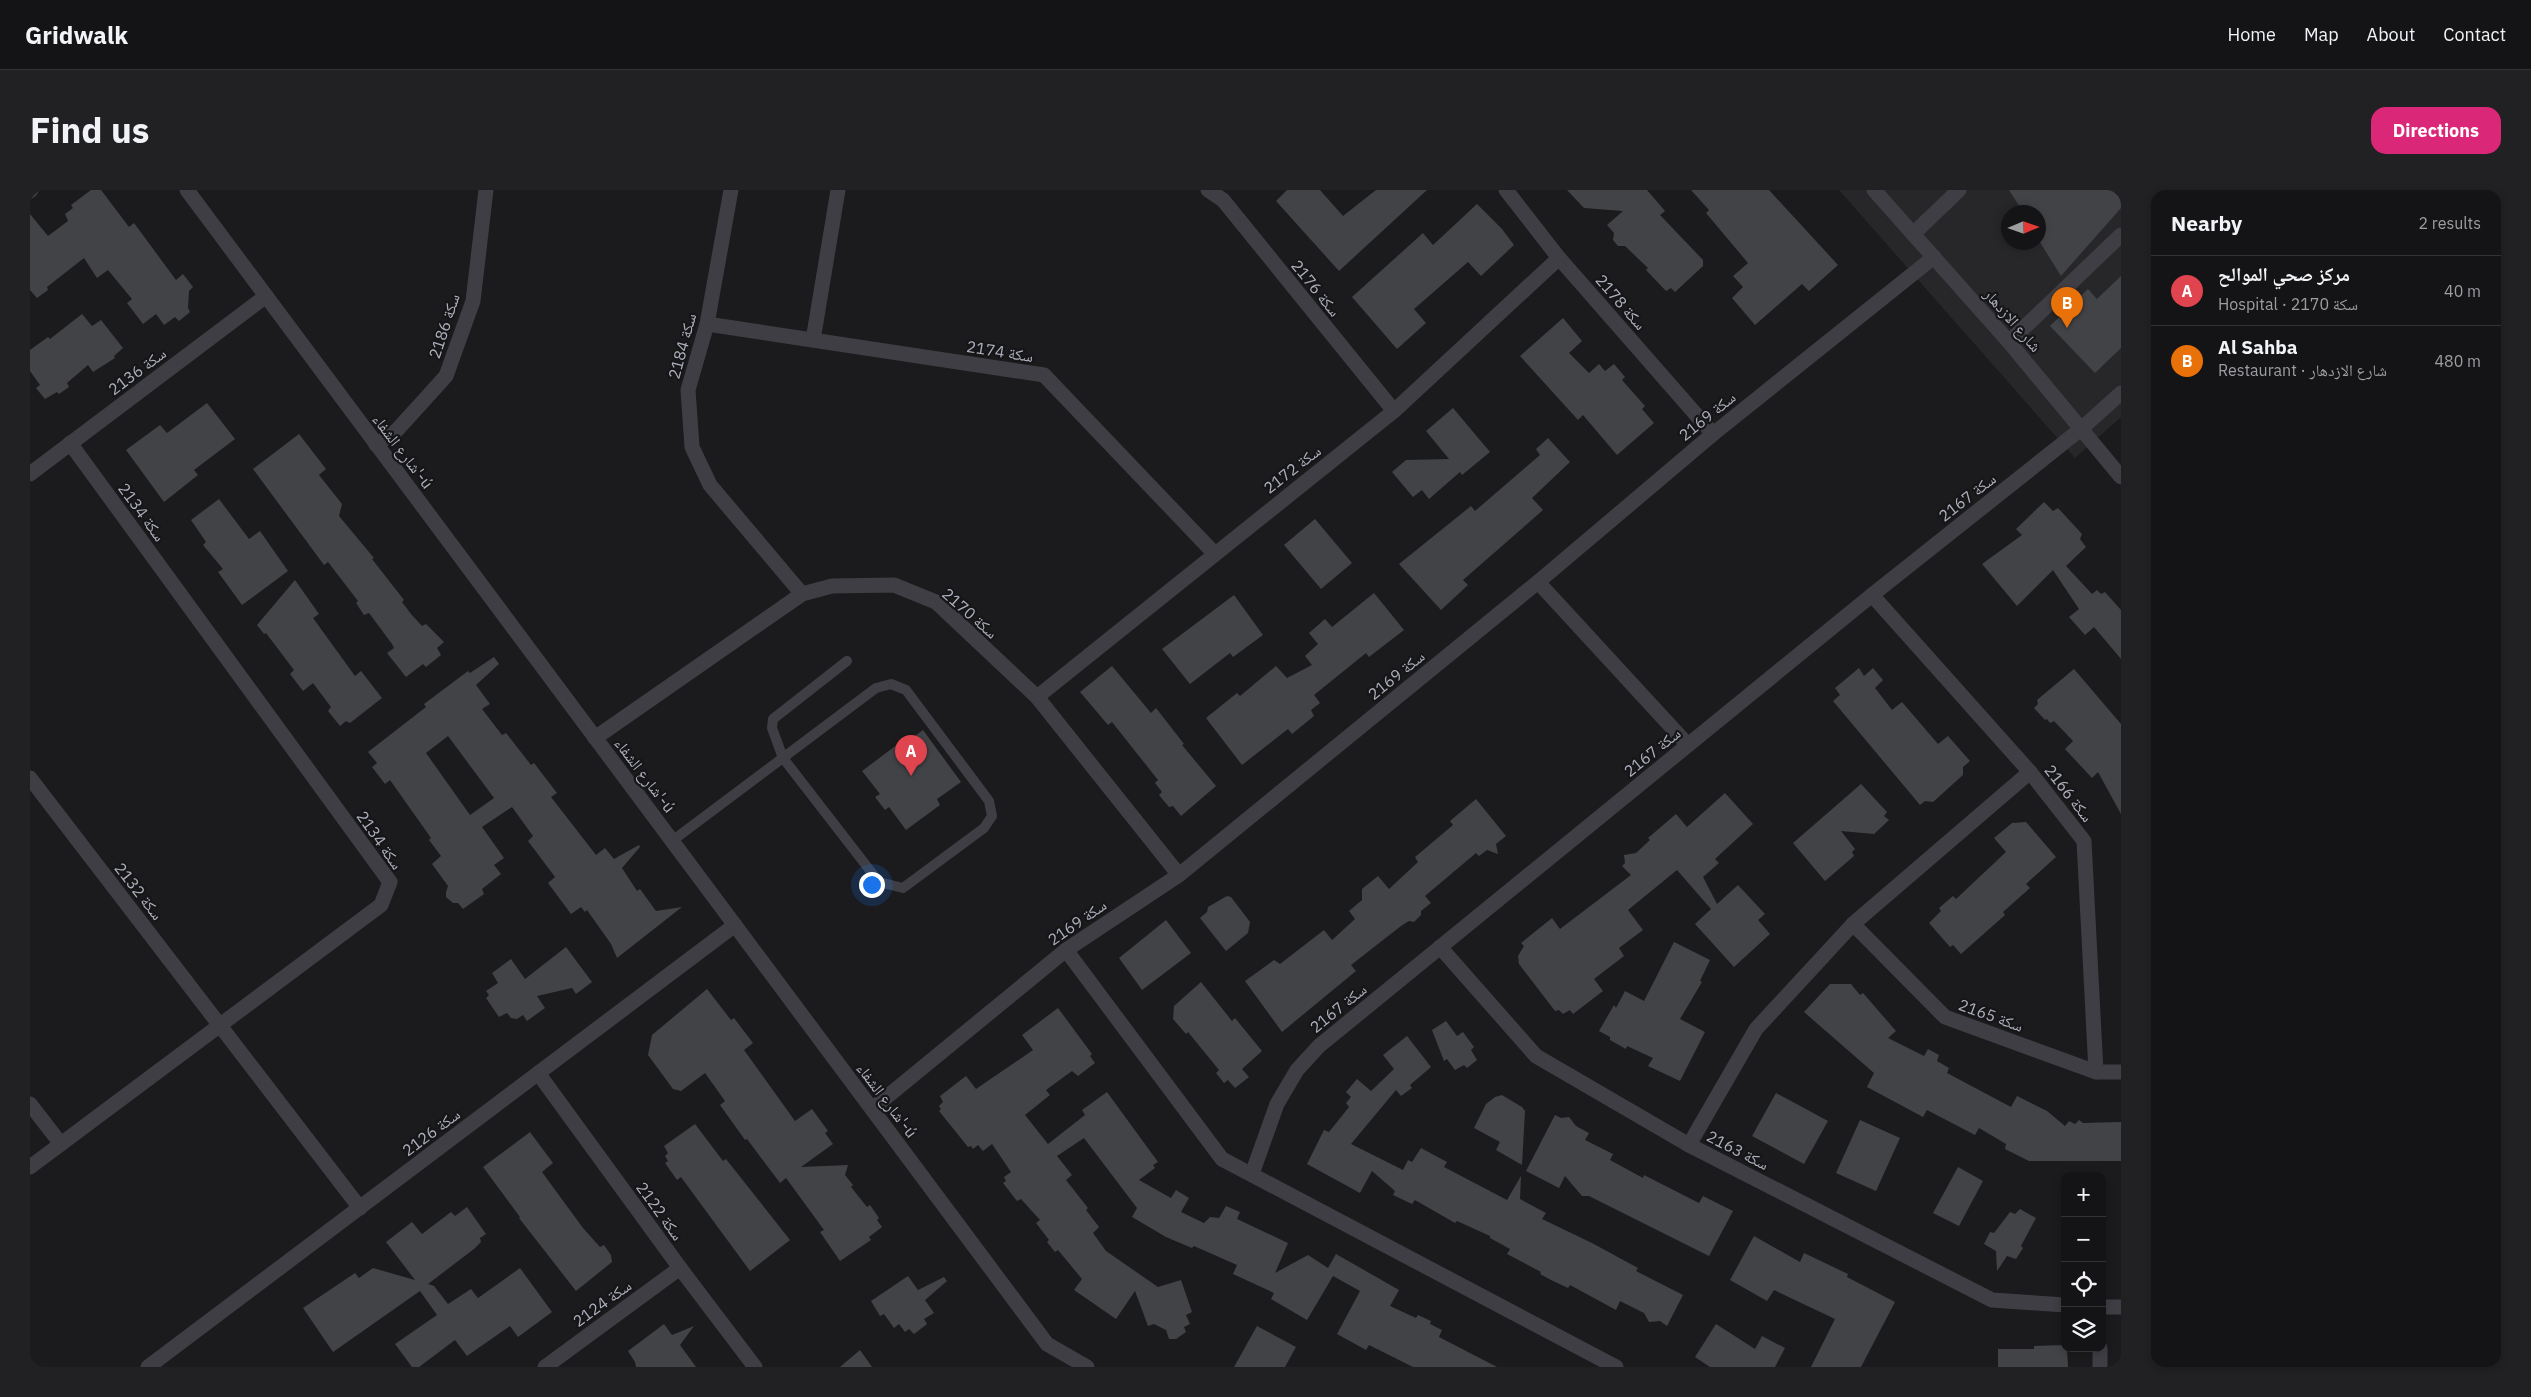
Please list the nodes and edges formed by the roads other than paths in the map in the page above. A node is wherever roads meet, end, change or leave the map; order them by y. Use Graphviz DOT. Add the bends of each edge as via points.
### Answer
graph roads {
  1 [pos="187,190"];
  2 [pos="486,190"];
  3 [pos="731,190"];
  4 [pos="838,190"];
  5 [pos="1208,190"];
  6 [pos="1506,190"];
  7 [pos="1874,190"];
  8 [pos="1959,190"];
  9 [pos="1913,234"];
  10 [pos="2121,235"];
  11 [pos="1934,257"];
  12 [pos="1559,258"];
  13 [pos="266,296"];
  14 [pos="707,324"];
  15 [pos="813,340"];
  16 [pos="2009,342"];
  17 [pos="2121,393"];
  18 [pos="1394,411"];
  19 [pos="2081,429"];
  20 [pos="1713,434"];
  21 [pos="70,443"];
  22 [pos="376,445"];
  23 [pos="30,474"];
  24 [pos="2121,477"];
  25 [pos="1214,554"];
  26 [pos="1538,582"];
  27 [pos="802,594"];
  28 [pos="1872,595"];
  29 [pos="847,661"];
  30 [pos="1037,697"];
  31 [pos="595,738"];
  32 [pos="1688,745"];
  33 [pos="783,758"];
  34 [pos="2030,772"];
  35 [pos="30,778"];
  36 [pos="672,841"];
  37 [pos="1179,875"];
  38 [pos="1853,924"];
  39 [pos="735,926"];
  40 [pos="1440,947"];
  41 [pos="1066,950"];
  42 [pos="221,1025"];
  43 [pos="2096,1072"];
  44 [pos="2121,1072"];
  45 [pos="538,1073"];
  46 [pos="30,1104"];
  47 [pos="872,1109"];
  48 [pos="61,1144"];
  49 [pos="1689,1145"];
  50 [pos="30,1167"];
  51 [pos="1252,1174"];
  52 [pos="360,1208"];
  53 [pos="680,1268"];
  54 [pos="2061,1305"];
  55 [pos="2106,1307"];
  56 [pos="2121,1307"];
  57 [pos="2100,1352"];
  58 [pos="148,1367"];
  59 [pos="545,1367"];
  60 [pos="755,1367"];
  61 [pos="1088,1367"];
  62 [pos="1616,1367"];
  63 [pos="2100,1367"];
  1 -- 13 [label="street, شارع الشفاء'-ú"];
  2 -- 22 [label="street, سكة 2186" via="473,301 446,376 397,430"];
  3 -- 14 [label="street, سكة 2184"];
  4 -- 15 [label="street"];
  5 -- 18 [label="street, سكة 2176" via="1223,200"];
  6 -- 12 [label="street, سكة 2178"];
  7 -- 9 [label="street, شارع الازدهار"];
  8 -- 9 [label="street"];
  9 -- 11 [label="street, شارع الازدهار"];
  10 -- 16 [label="street"];
  11 -- 16 [label="street, شارع الازدهار"];
  11 -- 20 [label="street, سكة 2169"];
  12 -- 18 [label="street, سكة 2172"];
  12 -- 20 [label="street, سكة 2178"];
  13 -- 21 [label="street, سكة 2136"];
  13 -- 22 [label="street, شارع الشفاء'-ú"];
  14 -- 15 [label="street, سكة 2174"];
  14 -- 27 [label="street, سكة 2184" via="688,390 692,446 710,485"];
  15 -- 25 [label="street, سكة 2174" via="1044,376"];
  16 -- 19 [label="street, شارع الازدهار"];
  17 -- 19 [label="street, سكة 2167"];
  18 -- 25 [label="street, سكة 2172"];
  19 -- 24 [label="street, شارع الازدهار"];
  19 -- 28 [label="street, سكة 2167"];
  20 -- 26 [label="street, سكة 2169"];
  21 -- 23 [label="street, سكة 2136"];
  21 -- 42 [label="street, سكة 2134" via="390,882 381,905"];
  22 -- 31 [label="street, شارع الشفاء'-ú"];
  25 -- 30 [label="street, سكة 2172"];
  26 -- 32 [label="street"];
  26 -- 37 [label="street, سكة 2169"];
  27 -- 30 [label="street, سكة 2170" via="832,586 894,585 936,602"];
  27 -- 31 [label="street, سكة 2170"];
  28 -- 32 [label="street, سكة 2167"];
  28 -- 34 [label="street, سكة 2166"];
  29 -- 33 [label="lane" via="773,719 772,728"];
  30 -- 37 [label="street, سكة 2170"];
  31 -- 36 [label="street, شارع الشفاء'-ú"];
  32 -- 40 [label="street, سكة 2167"];
  33 -- 33 [label="lane" via="876,688 891,684 906,690 990,801 992,816 984,828 903,888 894,887 879,882"];
  33 -- 36 [label="lane"];
  34 -- 38 [label="street"];
  34 -- 43 [label="street, سكة 2166" via="2084,841"];
  35 -- 42 [label="street, سكة 2132"];
  36 -- 39 [label="street, شارع الشفاء'-ú"];
  37 -- 41 [label="street, سكة 2169"];
  38 -- 43 [label="street, سكة 2165" via="1945,1017"];
  38 -- 49 [label="street" via="1756,1029"];
  39 -- 45 [label="street, سكة 2126"];
  39 -- 47 [label="street, شارع الشفاء'-ú"];
  40 -- 49 [label="street, سكة 2163" via="1536,1056"];
  40 -- 51 [label="street, سكة 2167" via="1319,1046 1297,1070 1277,1104"];
  41 -- 47 [label="street, سكة 2169"];
  41 -- 51 [label="street" via="1222,1159"];
  42 -- 48 [label="street, سكة 2134"];
  42 -- 52 [label="street, سكة 2132"];
  43 -- 44 [label="street, سكة 2165"];
  45 -- 52 [label="street, سكة 2126"];
  45 -- 53 [label="street, سكة 2122"];
  46 -- 48 [label="street"];
  47 -- 61 [label="street, شارع الشفاء'-ú" via="1047,1344"];
  48 -- 50 [label="street, سكة 2134"];
  49 -- 54 [label="street, سكة 2163" via="1992,1300"];
  51 -- 62 [label="street"];
  52 -- 58 [label="street, سكة 2126"];
  53 -- 59 [label="street, سكة 2124"];
  53 -- 60 [label="street, سكة 2122"];
  55 -- 56 [label="street"];
  57 -- 63 [label="street"];
}
